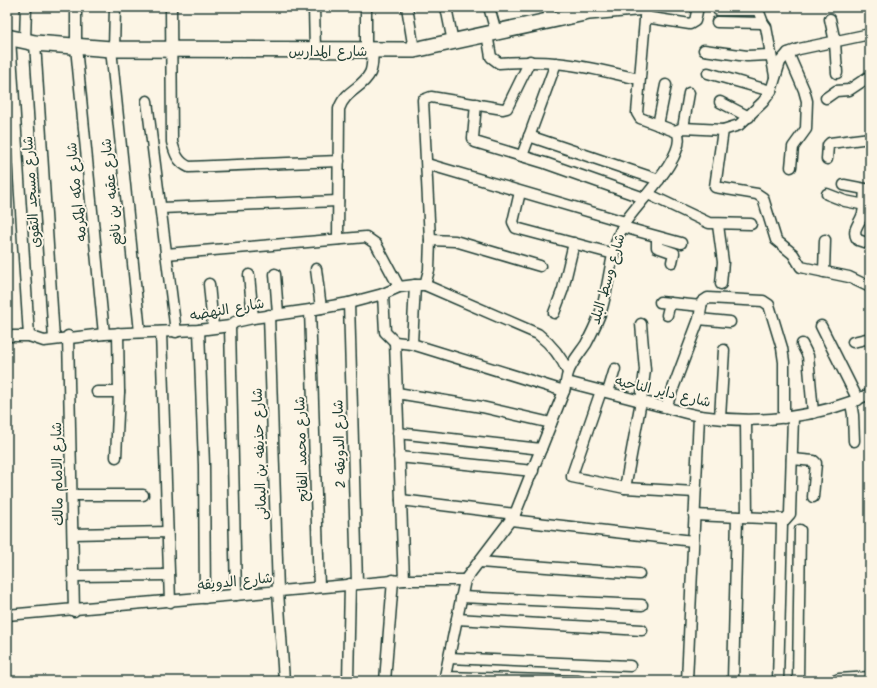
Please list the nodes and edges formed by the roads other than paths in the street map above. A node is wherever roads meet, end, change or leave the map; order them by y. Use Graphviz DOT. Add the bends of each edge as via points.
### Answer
graph roads {
  1 [pos="26,7"];
  2 [pos="76,7"];
  3 [pos="114,7"];
  4 [pos="171,7"];
  5 [pos="314,7"];
  6 [pos="366,7"];
  7 [pos="407,7"];
  8 [pos="446,7"];
  9 [pos="489,7"];
  10 [pos="698,7"];
  11 [pos="590,9"];
  12 [pos="758,9"];
  13 [pos="718,10"];
  14 [pos="646,11"];
  15 [pos="549,14"];
  16 [pos="830,19"];
  17 [pos="716,22"];
  18 [pos="762,23"];
  19 [pos="491,33"];
  20 [pos="870,34"];
  21 [pos="8,38"];
  22 [pos="30,42"];
  23 [pos="453,42"];
  24 [pos="835,42"];
  25 [pos="76,47"];
  26 [pos="112,49"];
  27 [pos="171,49"];
  28 [pos="414,50"];
  29 [pos="704,50"];
  30 [pos="315,51"];
  31 [pos="370,51"];
  32 [pos="788,53"];
  33 [pos="771,55"];
  34 [pos="530,62"];
  35 [pos="556,63"];
  36 [pos="708,73"];
  37 [pos="837,73"];
  38 [pos="870,76"];
  39 [pos="776,78"];
  40 [pos="639,79"];
  41 [pos="666,85"];
  42 [pos="771,91"];
  43 [pos="689,93"];
  44 [pos="826,98"];
  45 [pos="147,101"];
  46 [pos="720,102"];
  47 [pos="476,104"];
  48 [pos="749,117"];
  49 [pos="658,125"];
  50 [pos="679,130"];
  51 [pos="723,130"];
  52 [pos="529,136"];
  53 [pos="870,138"];
  54 [pos="522,156"];
  55 [pos="827,159"];
  56 [pos="339,161"];
  57 [pos="427,164"];
  58 [pos="791,167"];
  59 [pos="659,180"];
  60 [pos="844,185"];
  61 [pos="868,190"];
  62 [pos="520,192"];
  63 [pos="827,194"];
  64 [pos="646,196"];
  65 [pos="338,201"];
  66 [pos="867,206"];
  67 [pos="161,208"];
  68 [pos="624,224"];
  69 [pos="751,224"];
  70 [pos="718,225"];
  71 [pos="657,236"];
  72 [pos="338,239"];
  73 [pos="430,240"];
  74 [pos="824,240"];
  75 [pos="574,243"];
  76 [pos="681,243"];
  77 [pos="870,244"];
  78 [pos="166,254"];
  79 [pos="614,254"];
  80 [pos="672,262"];
  81 [pos="540,266"];
  82 [pos="316,269"];
  83 [pos="824,272"];
  84 [pos="275,274"];
  85 [pos="249,275"];
  86 [pos="209,284"];
  87 [pos="721,284"];
  88 [pos="420,285"];
  89 [pos="399,287"];
  90 [pos="870,287"];
  91 [pos="383,294"];
  92 [pos="349,303"];
  93 [pos="701,306"];
  94 [pos="321,308"];
  95 [pos="310,310"];
  96 [pos="554,313"];
  97 [pos="274,315"];
  98 [pos="667,315"];
  99 [pos="253,318"];
  100 [pos="699,319"];
  101 [pos="730,322"];
  102 [pos="641,324"];
  103 [pos="230,326"];
  104 [pos="821,326"];
  105 [pos="213,327"];
  106 [pos="199,330"];
  107 [pos="140,332"];
  108 [pos="160,332"];
  109 [pos="176,332"];
  110 [pos="118,333"];
  111 [pos="104,334"];
  112 [pos="7,336"];
  113 [pos="29,336"];
  114 [pos="68,336"];
  115 [pos="870,338"];
  116 [pos="54,339"];
  117 [pos="395,342"];
  118 [pos="853,342"];
  119 [pos="412,344"];
  120 [pos="802,344"];
  121 [pos="724,350"];
  122 [pos="615,369"];
  123 [pos="566,382"];
  124 [pos="97,392"];
  125 [pos="119,392"];
  126 [pos="604,392"];
  127 [pos="397,393"];
  128 [pos="870,394"];
  129 [pos="641,401"];
  130 [pos="854,401"];
  131 [pos="666,407"];
  132 [pos="813,413"];
  133 [pos="699,416"];
  134 [pos="789,417"];
  135 [pos="720,418"];
  136 [pos="746,420"];
  137 [pos="551,423"];
  138 [pos="398,433"];
  139 [pos="854,441"];
  140 [pos="541,449"];
  141 [pos="116,457"];
  142 [pos="399,457"];
  143 [pos="792,459"];
  144 [pos="533,471"];
  145 [pos="624,488"];
  146 [pos="695,492"];
  147 [pos="72,494"];
  148 [pos="142,495"];
  149 [pos="813,497"];
  150 [pos="401,500"];
  151 [pos="694,515"];
  152 [pos="513,517"];
  153 [pos="742,517"];
  154 [pos="785,519"];
  155 [pos="800,530"];
  156 [pos="167,532"];
  157 [pos="73,534"];
  158 [pos="693,541"];
  159 [pos="480,562"];
  160 [pos="169,574"];
  161 [pos="639,574"];
  162 [pos="74,576"];
  163 [pos="393,580"];
  164 [pos="404,580"];
  165 [pos="465,580"];
  166 [pos="354,584"];
  167 [pos="319,587"];
  168 [pos="278,591"];
  169 [pos="236,595"];
  170 [pos="461,597"];
  171 [pos="205,598"];
  172 [pos="170,602"];
  173 [pos="642,605"];
  174 [pos="74,611"];
  175 [pos="7,616"];
  176 [pos="457,619"];
  177 [pos="642,630"];
  178 [pos="449,658"];
  179 [pos="630,666"];
  180 [pos="870,678"];
  181 [pos="445,679"];
  182 [pos="836,680"];
  183 [pos="284,681"];
  184 [pos="348,681"];
  185 [pos="385,681"];
  186 [pos="578,681"];
  187 [pos="687,681"];
  188 [pos="733,681"];
  189 [pos="778,681"];
  190 [pos="798,681"];
  1 -- 22 [label="street, شارع مسجد التقوى"];
  2 -- 25 [label="street, شارع مكه المكرمه"];
  3 -- 26 [label="street, شارع عقبه بن نافع"];
  4 -- 27 [label="street"];
  5 -- 30 [label="street"];
  6 -- 31 [label="street"];
  7 -- 28 [label="street"];
  8 -- 23 [label="street"];
  9 -- 19 [label="street"];
  10 -- 14 [label="street" via="695,21 690,24"];
  11 -- 14 [label="street, شارع المدارس"];
  11 -- 15 [label="street, شارع المدارس"];
  12 -- 13 [label="street"];
  12 -- 18 [label="street"];
  14 -- 40 [label="street"];
  15 -- 19 [label="street, شارع المدارس"];
  16 -- 24 [label="street"];
  17 -- 18 [label="street"];
  18 -- 33 [label="street" via="766,28"];
  19 -- 23 [label="street, شارع المدارس"];
  19 -- 34 [label="street" via="491,57 494,61"];
  20 -- 24 [label="street"];
  21 -- 22 [label="street, شارع المدارس"];
  21 -- 113 [label="street"];
  22 -- 25 [label="street, شارع المدارس"];
  22 -- 116 [label="street, شارع مسجد التقوى"];
  23 -- 28 [label="street, شارع المدارس"];
  24 -- 32 [label="street"];
  24 -- 37 [label="street"];
  25 -- 26 [label="street, شارع المدارس"];
  25 -- 111 [label="street, شارع مكه المكرمه"];
  26 -- 27 [label="street, شارع المدارس"];
  26 -- 107 [label="street, شارع عقبه بن نافع"];
  27 -- 30 [label="street, شارع المدارس"];
  27 -- 56 [label="street" via="172,142 177,159 190,167"];
  28 -- 31 [label="street, شارع المدارس"];
  29 -- 33 [label="street" via="747,56"];
  30 -- 31 [label="street, شارع المدارس"];
  31 -- 56 [label="street" via="370,72 342,101 339,109"];
  32 -- 39 [label="street" via="780,62"];
  32 -- 58 [label="street" via="804,90 807,107 806,129 793,147"];
  33 -- 39 [label="street"];
  34 -- 35 [label="street"];
  34 -- 47 [label="street" via="507,108"];
  35 -- 40 [label="street"];
  35 -- 52 [label="street"];
  36 -- 42 [label="street"];
  38 -- 44 [label="street" via="850,90 836,91"];
  39 -- 42 [label="street"];
  40 -- 49 [label="street" via="637,113 640,118"];
  41 -- 49 [label="street"];
  42 -- 48 [label="street"];
  43 -- 50 [label="street, شارع وسط البلد"];
  45 -- 67 [label="street"];
  46 -- 48 [label="street"];
  47 -- 54 [label="street" via="474,141"];
  47 -- 57 [label="street" via="425,98 422,102"];
  48 -- 51 [label="street" via="739,125"];
  49 -- 50 [label="street"];
  50 -- 51 [label="street"];
  50 -- 59 [label="street, شارع وسط البلد" via="676,151"];
  51 -- 83 [label="street" via="715,187 760,195 765,201 778,243 792,254 801,267"];
  52 -- 54 [label="street"];
  52 -- 59 [label="street"];
  53 -- 55 [label="street" via="830,143"];
  54 -- 64 [label="street"];
  56 -- 65 [label="street"];
  57 -- 62 [label="street"];
  57 -- 73 [label="street"];
  59 -- 64 [label="street, شارع وسط البلد"];
  60 -- 61 [label="street"];
  61 -- 66 [label="street"];
  62 -- 68 [label="street"];
  62 -- 75 [label="street" via="514,227"];
  63 -- 66 [label="street"];
  64 -- 68 [label="street, شارع وسط البلد"];
  64 -- 70 [label="street" via="702,221"];
  65 -- 67 [label="street"];
  65 -- 72 [label="street"];
  66 -- 77 [label="street" via="856,226 855,236 858,240"];
  67 -- 78 [label="street"];
  68 -- 71 [label="street"];
  68 -- 79 [label="street, شارع وسط البلد"];
  69 -- 70 [label="street"];
  70 -- 87 [label="street" via="723,262"];
  71 -- 76 [label="street"];
  71 -- 80 [label="street" via="657,247 674,253"];
  72 -- 78 [label="street"];
  72 -- 89 [label="street" via="362,236 373,241"];
  73 -- 81 [label="street" via="455,241"];
  73 -- 88 [label="street" via="429,270"];
  74 -- 83 [label="street"];
  75 -- 79 [label="street"];
  75 -- 96 [label="street" via="563,289"];
  78 -- 109 [label="street"];
  79 -- 123 [label="street, شارع وسط البلد" via="600,313"];
  82 -- 94 [label="street"];
  83 -- 90 [label="street" via="850,276"];
  84 -- 97 [label="street, شارع حذيفه بن اليمانى"];
  85 -- 99 [label="street"];
  86 -- 105 [label="street"];
  88 -- 89 [label="street, شارع النهضه"];
  88 -- 119 [label="street"];
  88 -- 123 [label="street" via="538,334 561,357"];
  89 -- 91 [label="street, شارع النهضه"];
  91 -- 92 [label="street, شارع النهضه"];
  91 -- 117 [label="street" via="385,332"];
  92 -- 94 [label="street, شارع النهضه"];
  92 -- 166 [label="street, شارع الدويقه 2"];
  93 -- 98 [label="street" via="665,302"];
  93 -- 100 [label="street"];
  93 -- 134 [label="street" via="708,298 763,301 769,305 782,348"];
  94 -- 95 [label="street, شارع النهضه"];
  95 -- 97 [label="street, شارع النهضه"];
  95 -- 167 [label="street, شارع محمد الفاتح"];
  97 -- 99 [label="street, شارع النهضه"];
  97 -- 168 [label="street, شارع حذيفه بن اليمانى"];
  99 -- 103 [label="street, شارع النهضه"];
  100 -- 101 [label="street"];
  100 -- 131 [label="street"];
  102 -- 129 [label="street" via="645,370"];
  103 -- 105 [label="street, شارع النهضه"];
  103 -- 169 [label="street"];
  104 -- 130 [label="street"];
  105 -- 106 [label="street, شارع النهضه"];
  106 -- 109 [label="street, شارع النهضه"];
  106 -- 171 [label="street"];
  107 -- 108 [label="street, شارع النهضه"];
  107 -- 110 [label="street, شارع النهضه"];
  108 -- 109 [label="street, شارع النهضه"];
  108 -- 156 [label="street"];
  110 -- 111 [label="street, شارع النهضه"];
  110 -- 125 [label="street"];
  111 -- 114 [label="street, شارع النهضه"];
  112 -- 113 [label="street, شارع النهضه"];
  113 -- 116 [label="street, شارع النهضه" via="44,340"];
  114 -- 116 [label="street, شارع النهضه"];
  114 -- 147 [label="street, شارع الامام مالك"];
  115 -- 118 [label="street"];
  117 -- 119 [label="street, شارع داير الناحيه"];
  117 -- 127 [label="street"];
  119 -- 123 [label="street, شارع داير الناحيه"];
  120 -- 132 [label="street" via="808,356"];
  121 -- 135 [label="street"];
  122 -- 126 [label="street"];
  123 -- 126 [label="street, شارع داير الناحيه"];
  123 -- 137 [label="street, شارع وسط البلد"];
  124 -- 125 [label="street"];
  125 -- 141 [label="street"];
  126 -- 129 [label="street, شارع داير الناحيه"];
  126 -- 145 [label="street" via="572,476"];
  127 -- 137 [label="street" via="482,407"];
  127 -- 138 [label="street"];
  128 -- 130 [label="street, شارع داير الناحيه"];
  129 -- 131 [label="street, شارع داير الناحيه"];
  129 -- 145 [label="street"];
  130 -- 132 [label="street, شارع داير الناحيه"];
  130 -- 139 [label="street"];
  131 -- 133 [label="street, شارع داير الناحيه"];
  132 -- 134 [label="street, شارع داير الناحيه"];
  133 -- 135 [label="street, شارع داير الناحيه"];
  133 -- 146 [label="street"];
  134 -- 136 [label="street, شارع داير الناحيه"];
  134 -- 143 [label="street"];
  135 -- 136 [label="street, شارع داير الناحيه"];
  136 -- 153 [label="street"];
  137 -- 140 [label="street, شارع وسط البلد"];
  138 -- 140 [label="street"];
  138 -- 142 [label="street"];
  140 -- 144 [label="street, شارع وسط البلد"];
  142 -- 144 [label="street"];
  142 -- 150 [label="street"];
  143 -- 149 [label="street" via="816,462"];
  143 -- 154 [label="street" via="790,514"];
  144 -- 152 [label="street, شارع وسط البلد"];
  145 -- 146 [label="street"];
  146 -- 151 [label="street"];
  147 -- 148 [label="street"];
  147 -- 157 [label="street, شارع الامام مالك"];
  150 -- 152 [label="street"];
  150 -- 164 [label="street"];
  151 -- 153 [label="street"];
  151 -- 158 [label="street"];
  152 -- 158 [label="street"];
  152 -- 159 [label="street, شارع وسط البلد"];
  153 -- 154 [label="street"];
  153 -- 188 [label="street"];
  154 -- 189 [label="street" via="782,524"];
  155 -- 190 [label="street"];
  156 -- 157 [label="street"];
  156 -- 160 [label="street"];
  157 -- 162 [label="street, شارع الامام مالك"];
  158 -- 187 [label="street"];
  159 -- 161 [label="street"];
  159 -- 165 [label="street, شارع وسط البلد"];
  160 -- 162 [label="street"];
  160 -- 172 [label="street"];
  162 -- 174 [label="street, شارع الامام مالك"];
  163 -- 164 [label="street, شارع الدويقه"];
  163 -- 166 [label="street, شارع الدويقه"];
  163 -- 185 [label="street"];
  164 -- 165 [label="street, شارع الدويقه"];
  165 -- 170 [label="street, شارع وسط البلد"];
  166 -- 167 [label="street, شارع الدويقه"];
  166 -- 184 [label="street, شارع الدويقه 2"];
  167 -- 168 [label="street, شارع الدويقه"];
  168 -- 169 [label="street, شارع الدويقه"];
  168 -- 183 [label="street, شارع حذيفه بن اليمانى"];
  169 -- 171 [label="street, شارع الدويقه"];
  170 -- 173 [label="street"];
  170 -- 176 [label="street, شارع وسط البلد"];
  171 -- 172 [label="street, شارع الدويقه"];
  172 -- 174 [label="street, شارع الدويقه"];
  174 -- 175 [label="street, شارع الدويقه"];
  176 -- 177 [label="street"];
  176 -- 178 [label="street, شارع وسط البلد"];
  178 -- 179 [label="street"];
  178 -- 181 [label="street, شارع وسط البلد"];
  180 -- 182 [label="street"];
  181 -- 186 [label="street"];
}
